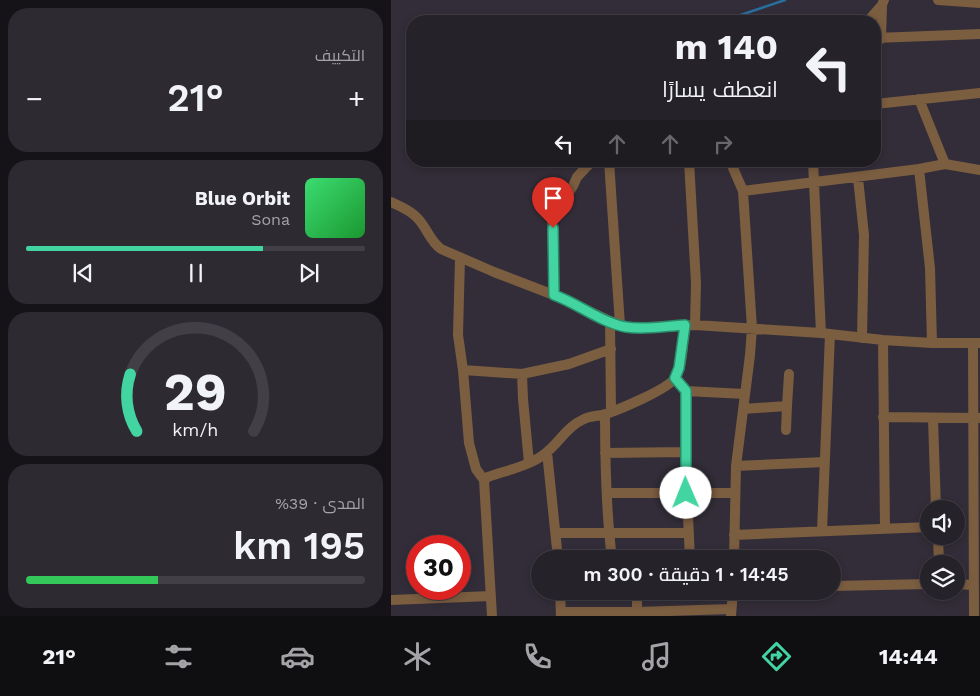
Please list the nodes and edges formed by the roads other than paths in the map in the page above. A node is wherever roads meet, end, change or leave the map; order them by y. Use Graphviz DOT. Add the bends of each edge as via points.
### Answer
graph roads {
  1 [pos="938,0"];
  2 [pos="883,2"];
  3 [pos="980,2"];
  4 [pos="873,15"];
  5 [pos="881,16"];
  6 [pos="980,34"];
  7 [pos="881,38"];
  8 [pos="980,93"];
  9 [pos="919,99"];
  10 [pos="881,103"];
  11 [pos="945,164"];
  12 [pos="586,167"];
  13 [pos="609,167"];
  14 [pos="689,167"];
  15 [pos="733,167"];
  16 [pos="814,167"];
  17 [pos="919,170"];
  18 [pos="980,170"];
  19 [pos="857,178"];
  20 [pos="815,183"];
  21 [pos="743,191"];
  22 [pos="391,202"];
  23 [pos="460,258"];
  24 [pos="554,295"];
  25 [pos="615,323"];
  26 [pos="690,325"];
  27 [pos="751,328"];
  28 [pos="825,334"];
  29 [pos="862,338"];
  30 [pos="883,340"];
  31 [pos="932,343"];
  32 [pos="976,343"];
  33 [pos="611,349"];
  34 [pos="463,370"];
  35 [pos="522,374"];
  36 [pos="789,374"];
  37 [pos="675,378"];
  38 [pos="686,391"];
  39 [pos="745,394"];
  40 [pos="787,406"];
  41 [pos="743,409"];
  42 [pos="608,413"];
  43 [pos="883,417"];
  44 [pos="976,418"];
  45 [pos="933,419"];
  46 [pos="786,430"];
  47 [pos="547,452"];
  48 [pos="685,452"];
  49 [pos="605,453"];
  50 [pos="825,462"];
  51 [pos="529,463"];
  52 [pos="736,466"];
  53 [pos="484,480"];
  54 [pos="608,493"];
  55 [pos="686,493"];
  56 [pos="735,493"];
  57 [pos="936,500"];
  58 [pos="920,527"];
  59 [pos="885,528"];
  60 [pos="822,531"];
  61 [pos="557,533"];
  62 [pos="609,533"];
  63 [pos="689,533"];
  64 [pos="734,535"];
  65 [pos="558,550"];
  66 [pos="611,550"];
  67 [pos="690,550"];
  68 [pos="733,550"];
  69 [pos="976,579"];
  70 [pos="920,584"];
  71 [pos="841,586"];
  72 [pos="491,596"];
  73 [pos="391,600"];
  74 [pos="560,600"];
  75 [pos="637,600"];
  76 [pos="731,612"];
  77 [pos="561,614"];
  78 [pos="637,614"];
  79 [pos="492,616"];
  80 [pos="974,616"];
  1 -- 3 [label="street"];
  2 -- 4 [label="street"];
  2 -- 5 [label="street"];
  6 -- 7 [label="street"];
  8 -- 9 [label="street"];
  9 -- 10 [label="street"];
  9 -- 11 [label="street"];
  11 -- 17 [label="street"];
  11 -- 18 [label="street"];
  12 -- 24 [label="street" via="552,213"];
  13 -- 25 [label="street"];
  14 -- 26 [label="street" via="697,283"];
  15 -- 21 [label="street"];
  16 -- 20 [label="street"];
  17 -- 19 [label="street"];
  17 -- 31 [label="street" via="930,268"];
  19 -- 20 [label="street"];
  19 -- 29 [label="street" via="864,235"];
  20 -- 21 [label="street"];
  20 -- 28 [label="street"];
  21 -- 27 [label="street"];
  22 -- 23 [label="street" via="419,220 441,250"];
  23 -- 24 [label="street"];
  23 -- 34 [label="street" via="458,335"];
  24 -- 25 [label="street"];
  25 -- 26 [label="street" via="625,327"];
  25 -- 33 [label="street"];
  26 -- 27 [label="street"];
  26 -- 37 [label="street"];
  27 -- 28 [label="street"];
  27 -- 39 [label="street"];
  28 -- 29 [label="street"];
  28 -- 50 [label="street"];
  29 -- 30 [label="street"];
  30 -- 31 [label="street"];
  30 -- 43 [label="street"];
  31 -- 32 [label="street"];
  32 -- 44 [label="street"];
  33 -- 35 [label="street" via="569,364"];
  33 -- 42 [label="street"];
  34 -- 35 [label="street"];
  34 -- 53 [label="street" via="469,443 476,469"];
  35 -- 51 [label="street"];
  36 -- 40 [label="street"];
  37 -- 38 [label="street"];
  37 -- 42 [label="street" via="658,391"];
  38 -- 39 [label="street"];
  38 -- 48 [label="street"];
  39 -- 41 [label="street"];
  40 -- 41 [label="street"];
  40 -- 46 [label="street"];
  41 -- 52 [label="street"];
  42 -- 47 [label="street" via="574,425"];
  42 -- 49 [label="street"];
  43 -- 45 [label="street"];
  43 -- 59 [label="street"];
  44 -- 45 [label="street"];
  44 -- 69 [label="street"];
  45 -- 57 [label="street"];
  47 -- 51 [label="street"];
  47 -- 61 [label="street"];
  48 -- 49 [label="street"];
  48 -- 55 [label="street"];
  49 -- 54 [label="street"];
  50 -- 52 [label="street"];
  50 -- 60 [label="street"];
  51 -- 53 [label="street"];
  52 -- 56 [label="street"];
  53 -- 72 [label="street"];
  54 -- 55 [label="street"];
  54 -- 62 [label="street"];
  55 -- 56 [label="street"];
  55 -- 63 [label="street"];
  56 -- 64 [label="street"];
  58 -- 59 [label="street"];
  59 -- 60 [label="street"];
  60 -- 64 [label="street"];
  61 -- 62 [label="street"];
  61 -- 65 [label="street"];
  62 -- 63 [label="street"];
  62 -- 66 [label="street"];
  63 -- 67 [label="street"];
  64 -- 68 [label="street"];
  69 -- 80 [label="street"];
  70 -- 71 [label="street"];
  72 -- 73 [label="street"];
  72 -- 79 [label="street"];
  74 -- 77 [label="street"];
  75 -- 78 [label="street"];
  76 -- 78 [label="street"];
  77 -- 78 [label="street"];
}
